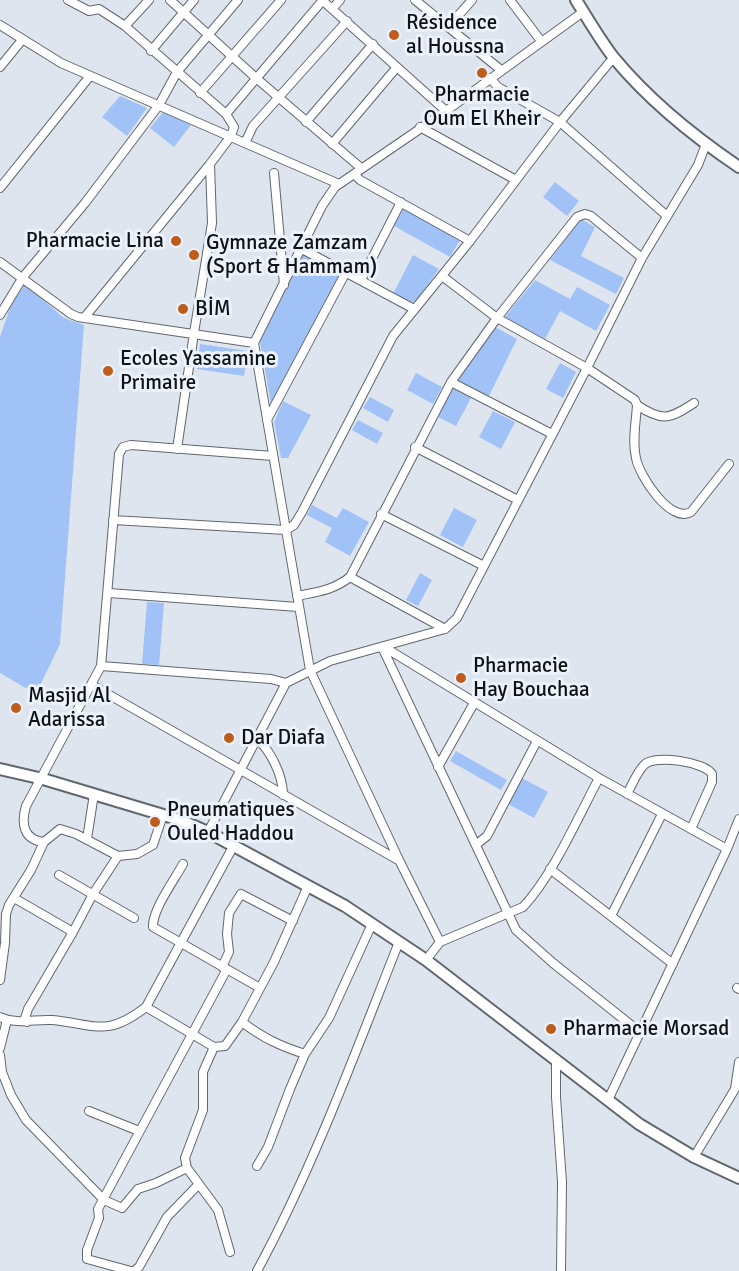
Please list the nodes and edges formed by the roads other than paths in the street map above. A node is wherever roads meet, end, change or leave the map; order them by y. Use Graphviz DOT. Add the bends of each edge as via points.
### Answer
graph roads {
  1 [pos="68,0"];
  2 [pos="105,0"];
  3 [pos="149,0"];
  4 [pos="170,0"];
  5 [pos="194,0"];
  6 [pos="237,0"];
  7 [pos="281,0"];
  8 [pos="323,0"];
  9 [pos="339,0"];
  10 [pos="415,0"];
  11 [pos="471,0"];
  12 [pos="510,0"];
  13 [pos="576,0"];
  14 [pos="99,9"];
  15 [pos="332,9"];
  16 [pos="183,12"];
  17 [pos="584,12"];
  18 [pos="347,21"];
  19 [pos="0,25"];
  20 [pos="125,26"];
  21 [pos="448,27"];
  22 [pos="208,34"];
  23 [pos="22,39"];
  24 [pos="541,41"];
  25 [pos="373,44"];
  26 [pos="151,51"];
  27 [pos="232,56"];
  28 [pos="614,57"];
  29 [pos="0,67"];
  30 [pos="397,67"];
  31 [pos="501,70"];
  32 [pos="177,72"];
  33 [pos="90,76"];
  34 [pos="256,78"];
  35 [pos="490,78"];
  36 [pos="200,93"];
  37 [pos="278,97"];
  38 [pos="159,105"];
  39 [pos="446,111"];
  40 [pos="226,114"];
  41 [pos="306,122"];
  42 [pos="560,122"];
  43 [pos="420,127"];
  44 [pos="231,136"];
  45 [pos="244,143"];
  46 [pos="332,144"];
  47 [pos="706,144"];
  48 [pos="210,164"];
  49 [pos="739,166"];
  50 [pos="361,168"];
  51 [pos="274,173"];
  52 [pos="354,174"];
  53 [pos="516,180"];
  54 [pos="339,184"];
  55 [pos="0,188"];
  56 [pos="401,202"];
  57 [pos="667,216"];
  58 [pos="470,241"];
  59 [pos="302,249"];
  60 [pos="642,258"];
  61 [pos="0,262"];
  62 [pos="346,272"];
  63 [pos="442,276"];
  64 [pos="23,277"];
  65 [pos="361,280"];
  66 [pos="284,285"];
  67 [pos="414,309"];
  68 [pos="0,315"];
  69 [pos="84,318"];
  70 [pos="497,318"];
  71 [pos="194,333"];
  72 [pos="254,343"];
  73 [pos="588,368"];
  74 [pos="451,382"];
  75 [pos="694,403"];
  76 [pos="637,405"];
  77 [pos="267,420"];
  78 [pos="552,434"];
  79 [pos="416,447"];
  80 [pos="177,449"];
  81 [pos="273,456"];
  82 [pos="729,464"];
  83 [pos="518,500"];
  84 [pos="381,514"];
  85 [pos="113,519"];
  86 [pos="286,530"];
  87 [pos="484,566"];
  88 [pos="350,577"];
  89 [pos="109,592"];
  90 [pos="297,596"];
  91 [pos="298,607"];
  92 [pos="445,629"];
  93 [pos="382,646"];
  94 [pos="101,666"];
  95 [pos="310,670"];
  96 [pos="286,683"];
  97 [pos="92,685"];
  98 [pos="474,703"];
  99 [pos="257,739"];
  100 [pos="537,741"];
  101 [pos="438,767"];
  102 [pos="0,770"];
  103 [pos="240,771"];
  104 [pos="599,778"];
  105 [pos="42,779"];
  106 [pos="94,794"];
  107 [pos="627,794"];
  108 [pos="283,795"];
  109 [pos="662,814"];
  110 [pos="163,815"];
  111 [pos="739,819"];
  112 [pos="691,829"];
  113 [pos="208,832"];
  114 [pos="87,839"];
  115 [pos="44,842"];
  116 [pos="477,844"];
  117 [pos="234,845"];
  118 [pos="727,849"];
  119 [pos="118,856"];
  120 [pos="399,860"];
  121 [pos="183,864"];
  122 [pos="550,869"];
  123 [pos="59,875"];
  124 [pos="308,886"];
  125 [pos="93,894"];
  126 [pos="14,898"];
  127 [pos="508,914"];
  128 [pos="611,916"];
  129 [pos="134,918"];
  130 [pos="293,921"];
  131 [pos="372,924"];
  132 [pos="73,932"];
  133 [pos="399,942"];
  134 [pos="440,942"];
  135 [pos="180,943"];
  136 [pos="426,960"];
  137 [pos="673,964"];
  138 [pos="224,968"];
  139 [pos="0,980"];
  140 [pos="260,988"];
  141 [pos="146,1007"];
  142 [pos="3,1018"];
  143 [pos="27,1022"];
  144 [pos="242,1022"];
  145 [pos="641,1033"];
  146 [pos="193,1035"];
  147 [pos="214,1047"];
  148 [pos="0,1048"];
  149 [pos="305,1054"];
  150 [pos="0,1055"];
  151 [pos="556,1059"];
  152 [pos="739,1062"];
  153 [pos="738,1085"];
  154 [pos="608,1100"];
  155 [pos="89,1111"];
  156 [pos="139,1131"];
  157 [pos="694,1157"];
  158 [pos="257,1166"];
  159 [pos="187,1168"];
  160 [pos="739,1178"];
  161 [pos="198,1185"];
  162 [pos="104,1200"];
  163 [pos="230,1252"];
  164 [pos="128,1271"];
  165 [pos="257,1271"];
  166 [pos="561,1271"];
  1 -- 14 [label="street" via="90,12"];
  2 -- 14 [label="street"];
  3 -- 20 [label="street"];
  4 -- 16 [label="street"];
  5 -- 16 [label="street"];
  6 -- 22 [label="street"];
  7 -- 27 [label="street"];
  8 -- 15 [label="street"];
  8 -- 34 [label="street"];
  9 -- 15 [label="street"];
  10 -- 21 [label="street"];
  11 -- 21 [label="street"];
  12 -- 24 [label="street"];
  13 -- 17 [label="street"];
  14 -- 20 [label="street"];
  15 -- 18 [label="street"];
  16 -- 22 [label="street"];
  16 -- 26 [label="street"];
  17 -- 24 [label="street"];
  17 -- 28 [label="street"];
  18 -- 25 [label="street"];
  18 -- 37 [label="street"];
  19 -- 23 [label="street"];
  20 -- 26 [label="street"];
  21 -- 31 [label="street"];
  22 -- 27 [label="street"];
  22 -- 32 [label="street"];
  23 -- 29 [label="street"];
  23 -- 33 [label="street"];
  24 -- 31 [label="street"];
  25 -- 30 [label="street"];
  25 -- 41 [label="street"];
  26 -- 32 [label="street"];
  27 -- 34 [label="street"];
  27 -- 36 [label="street"];
  28 -- 42 [label="street"];
  28 -- 47 [label="street" via="642,88"];
  30 -- 39 [label="street"];
  30 -- 46 [label="street"];
  31 -- 35 [label="street"];
  32 -- 36 [label="street"];
  32 -- 38 [label="street"];
  33 -- 38 [label="street"];
  33 -- 55 [label="street"];
  34 -- 37 [label="street"];
  34 -- 40 [label="street"];
  35 -- 39 [label="street"];
  35 -- 42 [label="street" via="498,87"];
  36 -- 40 [label="street"];
  37 -- 41 [label="street"];
  37 -- 45 [label="street"];
  38 -- 44 [label="street"];
  38 -- 64 [label="street"];
  39 -- 43 [label="street"];
  40 -- 44 [label="street" via="234,128"];
  41 -- 46 [label="street"];
  42 -- 53 [label="street"];
  42 -- 57 [label="street"];
  43 -- 50 [label="street"];
  43 -- 53 [label="street"];
  44 -- 45 [label="street"];
  44 -- 48 [label="street"];
  45 -- 54 [label="street"];
  46 -- 50 [label="street"];
  47 -- 49 [label="street"];
  47 -- 57 [label="street"];
  48 -- 69 [label="street"];
  48 -- 71 [label="street" via="212,223"];
  50 -- 52 [label="street"];
  51 -- 66 [label="street"];
  52 -- 54 [label="street"];
  52 -- 56 [label="street"];
  53 -- 58 [label="street"];
  54 -- 59 [label="street" via="326,198"];
  56 -- 58 [label="street"];
  56 -- 65 [label="street"];
  57 -- 60 [label="street"];
  58 -- 63 [label="street"];
  59 -- 62 [label="street"];
  59 -- 66 [label="street"];
  60 -- 70 [label="street" via="591,216 581,215"];
  60 -- 73 [label="street"];
  61 -- 64 [label="street"];
  62 -- 65 [label="street"];
  62 -- 77 [label="street"];
  63 -- 67 [label="street"];
  63 -- 70 [label="street"];
  64 -- 68 [label="street"];
  64 -- 69 [label="street" via="71,314"];
  65 -- 67 [label="street"];
  66 -- 72 [label="street"];
  67 -- 86 [label="street" via="393,336 298,519"];
  69 -- 71 [label="street"];
  70 -- 73 [label="street"];
  70 -- 74 [label="street"];
  71 -- 72 [label="street"];
  71 -- 80 [label="street"];
  72 -- 77 [label="street"];
  73 -- 76 [label="street" via="631,396"];
  73 -- 78 [label="street"];
  74 -- 78 [label="street"];
  74 -- 79 [label="street"];
  75 -- 76 [label="street" via="671,417 655,416"];
  76 -- 82 [label="street" via="636,458 670,511 683,515 692,512"];
  77 -- 81 [label="street"];
  78 -- 83 [label="street"];
  79 -- 83 [label="street"];
  79 -- 84 [label="street"];
  80 -- 81 [label="street"];
  80 -- 85 [label="street" via="123,447"];
  81 -- 86 [label="street"];
  83 -- 87 [label="street"];
  84 -- 87 [label="street"];
  84 -- 88 [label="street"];
  85 -- 86 [label="street"];
  85 -- 89 [label="street"];
  86 -- 90 [label="street"];
  87 -- 92 [label="street" via="463,609"];
  88 -- 90 [label="street" via="329,589"];
  88 -- 92 [label="street"];
  89 -- 91 [label="street"];
  89 -- 94 [label="street"];
  90 -- 91 [label="street"];
  91 -- 95 [label="street"];
  92 -- 93 [label="street"];
  93 -- 95 [label="street"];
  93 -- 98 [label="street"];
  93 -- 101 [label="street"];
  94 -- 96 [label="street"];
  94 -- 97 [label="street"];
  95 -- 96 [label="street"];
  95 -- 120 [label="street"];
  96 -- 99 [label="street"];
  97 -- 103 [label="street"];
  97 -- 105 [label="street"];
  98 -- 100 [label="street"];
  98 -- 101 [label="street"];
  99 -- 103 [label="street"];
  99 -- 108 [label="street" via="265,746 279,775"];
  100 -- 104 [label="street"];
  100 -- 116 [label="street" via="487,836"];
  101 -- 116 [label="street"];
  102 -- 105 [label="street"];
  103 -- 108 [label="street"];
  103 -- 113 [label="street"];
  104 -- 107 [label="street"];
  104 -- 122 [label="street"];
  105 -- 106 [label="street"];
  105 -- 115 [label="street" via="26,806 24,821 29,837"];
  106 -- 110 [label="street"];
  106 -- 114 [label="street"];
  107 -- 109 [label="street"];
  107 -- 112 [label="street" via="642,767 652,760 705,767 712,774 712,782"];
  108 -- 120 [label="street"];
  109 -- 112 [label="street"];
  109 -- 128 [label="street"];
  110 -- 113 [label="street"];
  110 -- 119 [label="street" via="153,845 137,854"];
  111 -- 118 [label="street"];
  112 -- 118 [label="street"];
  113 -- 117 [label="street"];
  114 -- 115 [label="street" via="60,829"];
  114 -- 119 [label="street"];
  115 -- 126 [label="street"];
  116 -- 127 [label="street"];
  117 -- 124 [label="street"];
  117 -- 135 [label="street"];
  118 -- 137 [label="street"];
  119 -- 125 [label="street"];
  120 -- 134 [label="street"];
  121 -- 135 [label="street" via="152,923"];
  122 -- 127 [label="street" via="531,899"];
  122 -- 128 [label="street"];
  123 -- 125 [label="street"];
  124 -- 130 [label="street"];
  124 -- 131 [label="street"];
  125 -- 129 [label="street"];
  125 -- 132 [label="street"];
  126 -- 132 [label="street"];
  126 -- 139 [label="street" via="6,914"];
  127 -- 134 [label="street"];
  127 -- 145 [label="street" via="527,941"];
  128 -- 137 [label="street"];
  130 -- 138 [label="street" via="241,894 229,913 229,952"];
  130 -- 140 [label="street"];
  131 -- 133 [label="street"];
  131 -- 149 [label="street" via="329,1018"];
  132 -- 143 [label="street" via="28,1009"];
  133 -- 136 [label="street"];
  133 -- 165 [label="street" via="342,1088"];
  134 -- 136 [label="street"];
  135 -- 138 [label="street"];
  135 -- 141 [label="street"];
  136 -- 151 [label="street"];
  137 -- 145 [label="street"];
  138 -- 140 [label="street"];
  138 -- 146 [label="street"];
  140 -- 144 [label="street"];
  141 -- 143 [label="street" via="122,1022 101,1027 51,1020"];
  141 -- 146 [label="street"];
  142 -- 143 [label="street"];
  142 -- 148 [label="street"];
  144 -- 147 [label="street" via="225,1046"];
  144 -- 149 [label="street" via="262,1037"];
  145 -- 154 [label="street"];
  146 -- 147 [label="street"];
  146 -- 156 [label="street"];
  147 -- 159 [label="street" via="203,1072 204,1106 187,1151"];
  149 -- 158 [label="street"];
  150 -- 162 [label="street" via="11,1095 26,1120"];
  151 -- 154 [label="street"];
  151 -- 166 [label="street" via="562,1182"];
  152 -- 153 [label="street"];
  153 -- 157 [label="street"];
  154 -- 157 [label="street"];
  155 -- 156 [label="street"];
  156 -- 162 [label="street"];
  157 -- 160 [label="street"];
  159 -- 161 [label="street"];
  159 -- 162 [label="street" via="138,1189 122,1208"];
  161 -- 163 [label="street" via="218,1210"];
  161 -- 164 [label="street" via="167,1217 139,1267"];
  162 -- 164 [label="street" via="98,1209 87,1259"];
}
